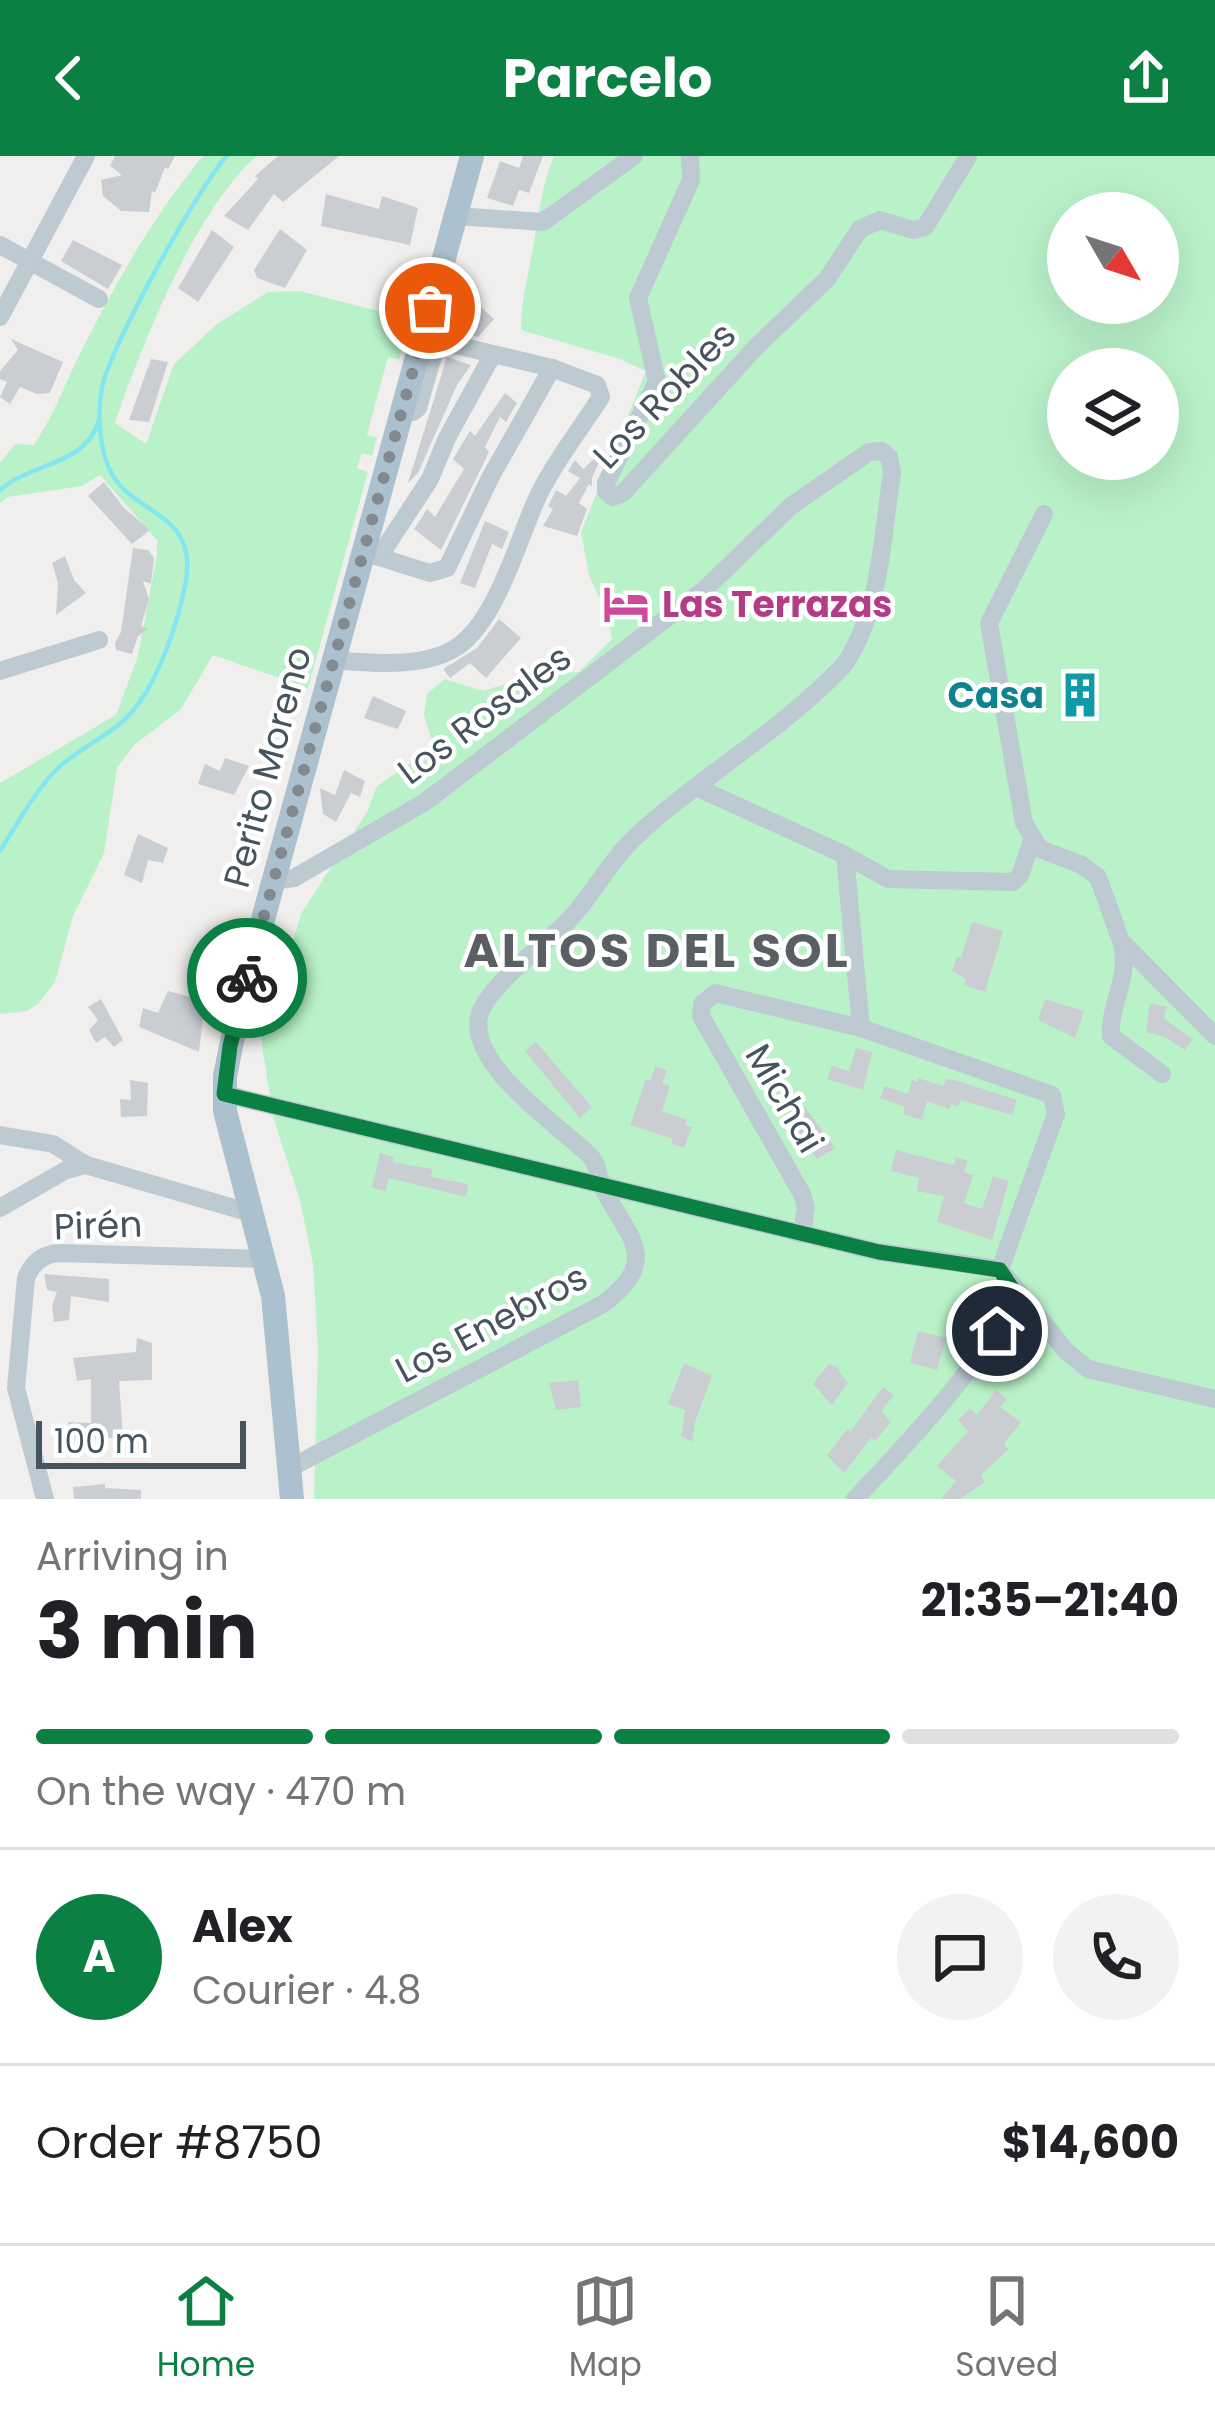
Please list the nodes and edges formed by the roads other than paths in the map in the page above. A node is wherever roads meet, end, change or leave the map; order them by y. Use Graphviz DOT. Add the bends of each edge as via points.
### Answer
graph roads {
  1 [pos="86,156"];
  2 [pos="472,156"];
  3 [pos="634,156"];
  4 [pos="690,156"];
  5 [pos="968,157"];
  6 [pos="456,217"];
  7 [pos="0,245"];
  8 [pos="29,261"];
  9 [pos="98,299"];
  10 [pos="430,308"];
  11 [pos="0,317"];
  12 [pos="438,340"];
  13 [pos="493,354"];
  14 [pos="552,368"];
  15 [pos="402,410"];
  16 [pos="1044,514"];
  17 [pos="371,554"];
  18 [pos="99,640"];
  19 [pos="334,660"];
  20 [pos="0,671"];
  21 [pos="696,788"];
  22 [pos="1032,841"];
  23 [pos="845,855"];
  24 [pos="273,881"];
  25 [pos="1121,941"];
  26 [pos="861,1028"];
  27 [pos="1215,1036"];
  28 [pos="1162,1074"];
  29 [pos="224,1094"];
  30 [pos="0,1135"];
  31 [pos="86,1165"];
  32 [pos="602,1186"];
  33 [pos="0,1208"];
  34 [pos="251,1213"];
  35 [pos="802,1234"];
  36 [pos="265,1259"];
  37 [pos="1000,1270"];
  38 [pos="1017,1296"];
  39 [pos="1215,1400"];
  40 [pos="290,1468"];
  41 [pos="46,1499"];
  42 [pos="292,1499"];
  43 [pos="855,1499"];
  1 -- 8 [label="street"];
  2 -- 6 [label="main road, Perito Moreno"];
  3 -- 6 [label="street" via="543,222"];
  4 -- 5 [label="street, Los Robles" via="691,181 638,293 658,376 606,483 613,497 827,279 860,229 880,220 922,229"];
  6 -- 10 [label="main road, Perito Moreno"];
  7 -- 8 [label="street"];
  8 -- 9 [label="street"];
  8 -- 11 [label="street"];
  10 -- 12 [label="street, Perito Moreno" via="442,322"];
  10 -- 15 [label="main road, Perito Moreno"];
  12 -- 13 [label="street"];
  12 -- 15 [label="street, Perito Moreno" via="419,406"];
  13 -- 14 [label="street"];
  13 -- 17 [label="street" via="430,478"];
  14 -- 17 [label="street" via="451,565 430,573"];
  14 -- 19 [label="street" via="601,389 601,397 542,487 490,607 449,652 393,665"];
  15 -- 17 [label="main road, Perito Moreno"];
  16 -- 22 [label="street" via="988,632"];
  17 -- 19 [label="main road, Perito Moreno"];
  18 -- 20 [label="street"];
  19 -- 24 [label="main road, Perito Moreno"];
  21 -- 23 [label="street"];
  21 -- 24 [label="street, Los Rosales" via="852,653 871,606 892,473 881,451 802,497 718,579 425,802 290,880"];
  21 -- 32 [label="street" via="628,845 584,905 489,997 478,1020 515,1092 591,1156"];
  22 -- 23 [label="street" via="1020,875 1007,883 894,880"];
  22 -- 25 [label="street" via="1098,877"];
  23 -- 26 [label="street"];
  24 -- 29 [label="main road, Perito Moreno"];
  25 -- 27 [label="street"];
  25 -- 28 [label="street" via="1126,967 1111,1036"];
  26 -- 35 [label="street, Michai" via="721,993 700,1010 802,1194"];
  26 -- 37 [label="street" via="1054,1100 1056,1114"];
  29 -- 32 [label="street"];
  29 -- 34 [label="main road, Perito Moreno"];
  30 -- 31 [label="street" via="60,1147"];
  31 -- 33 [label="street"];
  31 -- 34 [label="street"];
  32 -- 35 [label="street"];
  32 -- 40 [label="street, Los Enebros" via="635,1244 633,1267 616,1294"];
  34 -- 36 [label="main road, Perito Moreno"];
  35 -- 37 [label="street"];
  36 -- 40 [label="main road, Perito Moreno"];
  36 -- 41 [label="street, Pirén" via="59,1253 33,1264 16,1388"];
  37 -- 38 [label="street"];
  38 -- 39 [label="street" via="1088,1369"];
  38 -- 43 [label="street" via="992,1337"];
  40 -- 42 [label="main road, Perito Moreno"];
}
